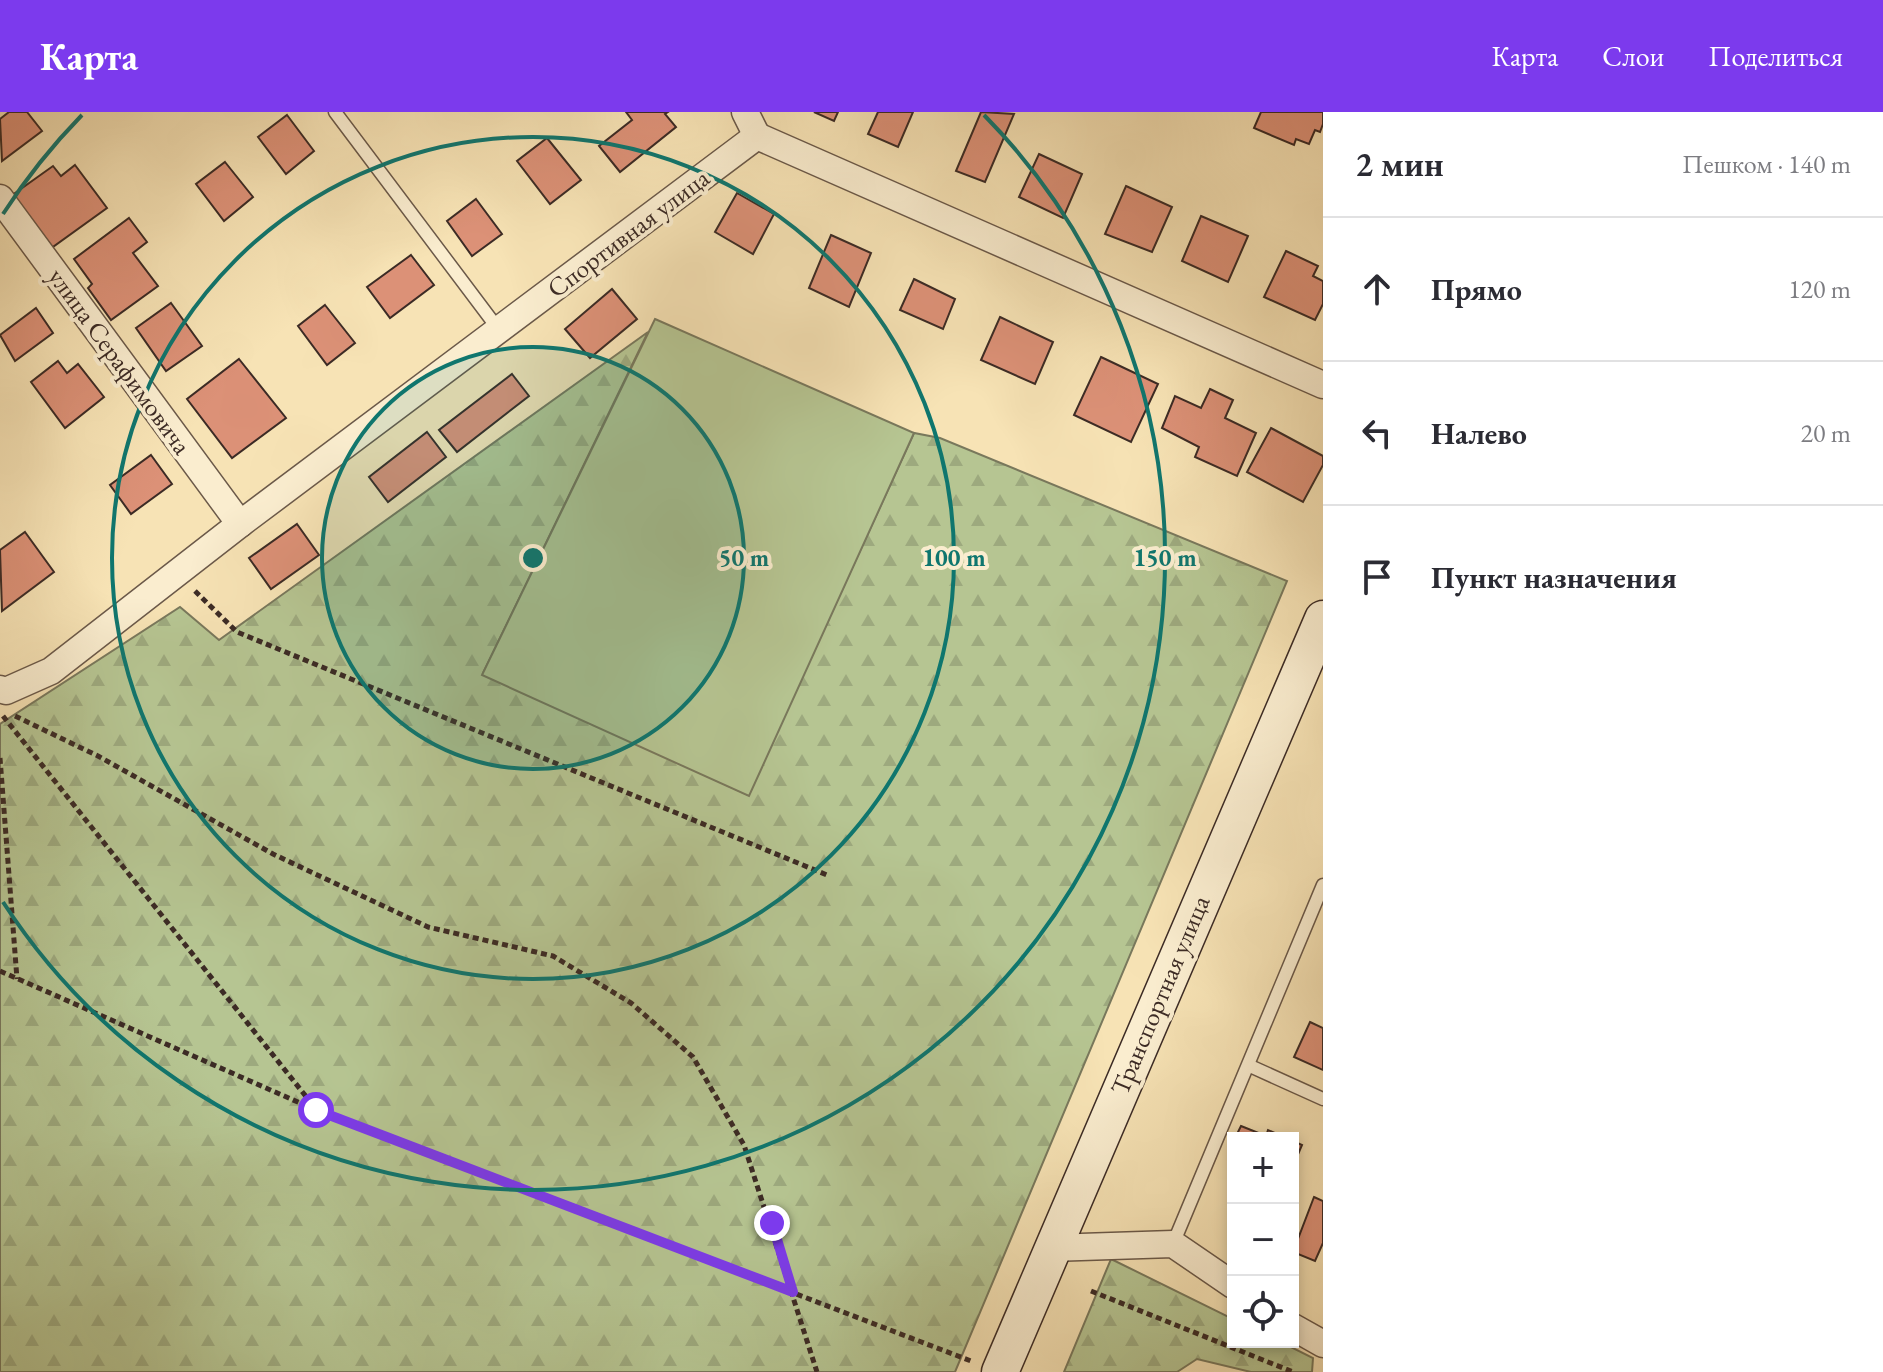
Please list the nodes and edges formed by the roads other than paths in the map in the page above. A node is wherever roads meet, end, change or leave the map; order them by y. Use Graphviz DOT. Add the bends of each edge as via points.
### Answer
graph roads {
  1 [pos="335,112"];
  2 [pos="745,112"];
  3 [pos="757,136"];
  4 [pos="0,198"];
  5 [pos="499,330"];
  6 [pos="1323,385"];
  7 [pos="240,524"];
  8 [pos="1323,619"];
  9 [pos="0,689"];
  10 [pos="1323,885"];
  11 [pos="1250,1066"];
  12 [pos="1323,1099"];
  13 [pos="1173,1244"];
  14 [pos="1050,1248"];
  15 [pos="1227,1281"];
  16 [pos="1299,1330"];
  17 [pos="1323,1344"];
  18 [pos="1000,1372"];
  1 -- 5 [label="lane"];
  2 -- 3 [label="street"];
  3 -- 5 [label="street, Спортивная улица"];
  3 -- 6 [label="street"];
  4 -- 7 [label="street, улица Серафимовича"];
  5 -- 7 [label="street, Спортивная улица"];
  7 -- 9 [label="street, Спортивная улица" via="51,671"];
  8 -- 14 [label="street, Транспортная улица"];
  10 -- 11 [label="lane"];
  11 -- 12 [label="lane"];
  11 -- 13 [label="lane"];
  13 -- 14 [label="street"];
  13 -- 15 [label="street"];
  14 -- 18 [label="street, Транспортная улица"];
  16 -- 17 [label="street"];
}
